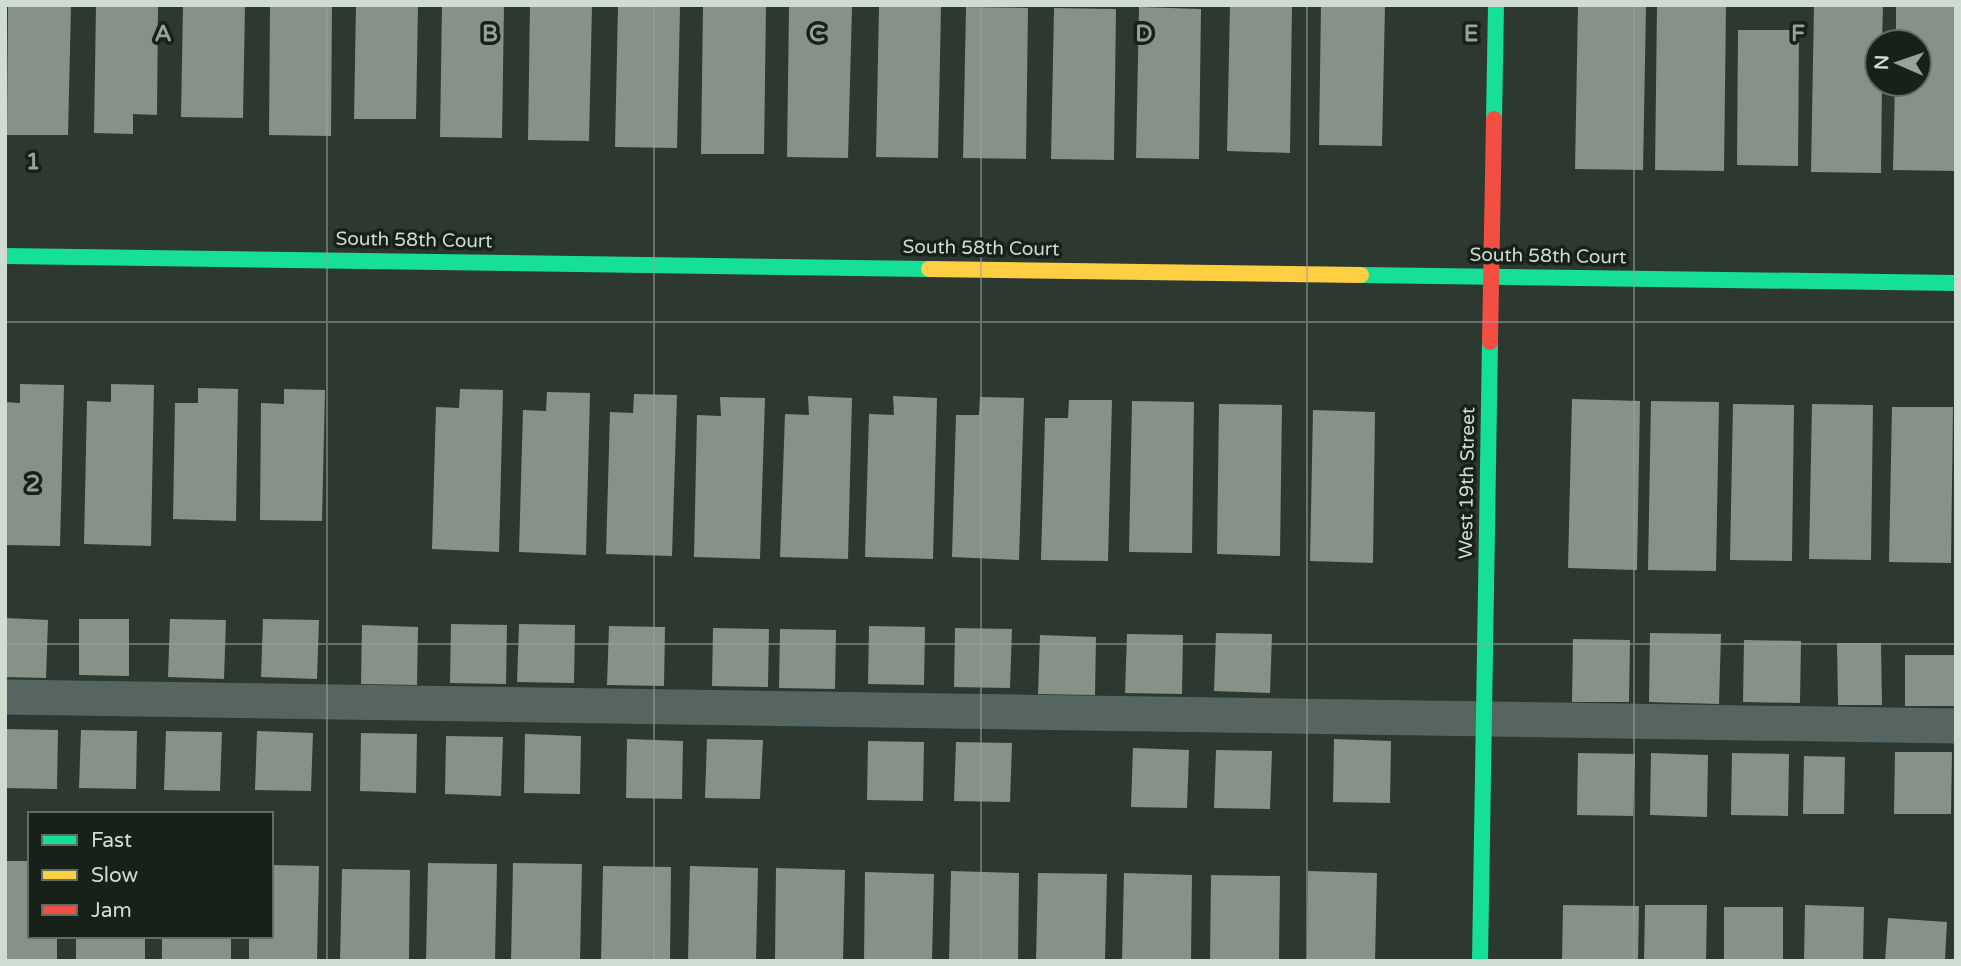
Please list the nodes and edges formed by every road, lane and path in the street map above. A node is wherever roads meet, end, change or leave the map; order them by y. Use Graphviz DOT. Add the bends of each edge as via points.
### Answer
graph roads {
  1 [pos="1496,5"];
  2 [pos="5,256"];
  3 [pos="1491,277"];
  4 [pos="1956,283"];
  5 [pos="5,697"];
  6 [pos="1484,719"];
  7 [pos="1956,726"];
  8 [pos="1480,961"];
  1 -- 3 [label="street, West 19th Street"];
  2 -- 3 [label="street, South 58th Court"];
  3 -- 4 [label="street, South 58th Court"];
  3 -- 6 [label="street, West 19th Street"];
  5 -- 6 [label="lane"];
  6 -- 7 [label="lane"];
  6 -- 8 [label="street, West 19th Street"];
}
